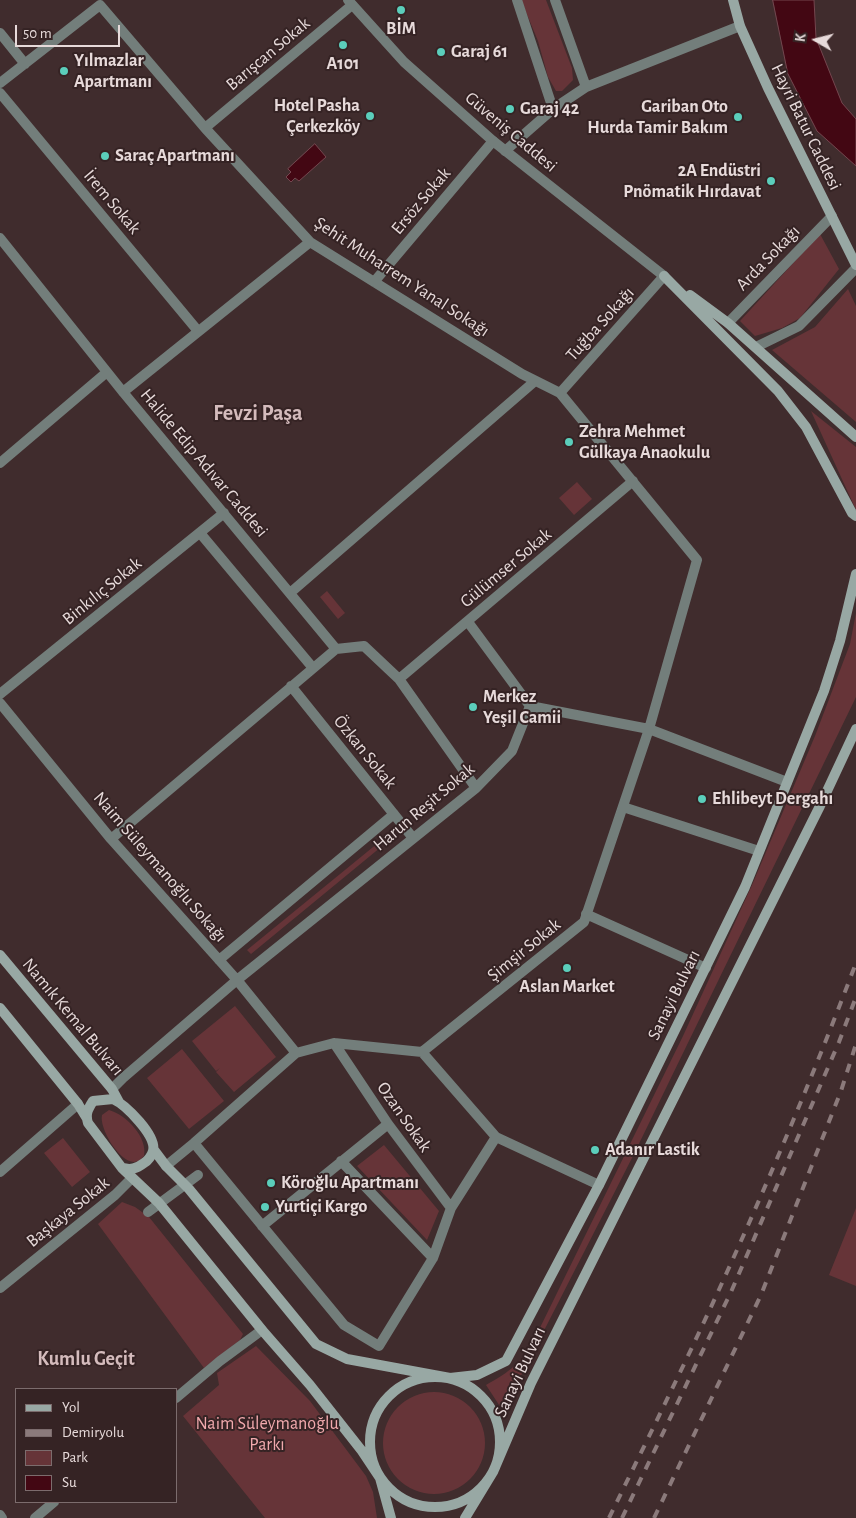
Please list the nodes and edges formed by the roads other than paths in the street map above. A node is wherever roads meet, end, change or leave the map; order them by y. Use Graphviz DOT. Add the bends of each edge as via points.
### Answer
graph roads {
  1 [pos="517,0"];
  2 [pos="555,0"];
  3 [pos="734,0"];
  4 [pos="100,3"];
  5 [pos="350,3"];
  6 [pos="740,26"];
  7 [pos="0,34"];
  8 [pos="25,64"];
  9 [pos="0,83"];
  10 [pos="586,86"];
  11 [pos="0,93"];
  12 [pos="553,108"];
  13 [pos="206,128"];
  14 [pos="493,141"];
  15 [pos="505,151"];
  16 [pos="832,216"];
  17 [pos="0,238"];
  18 [pos="310,242"];
  19 [pos="856,266"];
  20 [pos="664,276"];
  21 [pos="374,282"];
  22 [pos="728,323"];
  23 [pos="198,332"];
  24 [pos="756,347"];
  25 [pos="108,372"];
  26 [pos="536,381"];
  27 [pos="123,392"];
  28 [pos="560,393"];
  29 [pos="856,437"];
  30 [pos="0,463"];
  31 [pos="633,481"];
  32 [pos="224,513"];
  33 [pos="856,516"];
  34 [pos="200,533"];
  35 [pos="697,560"];
  36 [pos="856,574"];
  37 [pos="290,593"];
  38 [pos="468,622"];
  39 [pos="336,649"];
  40 [pos="313,668"];
  41 [pos="399,679"];
  42 [pos="291,686"];
  43 [pos="0,694"];
  44 [pos="0,703"];
  45 [pos="530,706"];
  46 [pos="649,729"];
  47 [pos="856,729"];
  48 [pos="787,782"];
  49 [pos="476,788"];
  50 [pos="622,808"];
  51 [pos="394,814"];
  52 [pos="413,838"];
  53 [pos="111,839"];
  54 [pos="760,851"];
  55 [pos="586,914"];
  56 [pos="0,955"];
  57 [pos="219,960"];
  58 [pos="706,968"];
  59 [pos="237,980"];
  60 [pos="0,1008"];
  61 [pos="334,1042"];
  62 [pos="422,1052"];
  63 [pos="296,1053"];
  64 [pos="112,1089"];
  65 [pos="119,1102"];
  66 [pos="78,1104"];
  67 [pos="86,1117"];
  68 [pos="388,1124"];
  69 [pos="496,1136"];
  70 [pos="194,1143"];
  71 [pos="154,1150"];
  72 [pos="341,1161"];
  73 [pos="166,1166"];
  74 [pos="122,1168"];
  75 [pos="0,1172"];
  76 [pos="198,1175"];
  77 [pos="132,1178"];
  78 [pos="185,1185"];
  79 [pos="599,1185"];
  80 [pos="159,1203"];
  81 [pos="451,1208"];
  82 [pos="148,1212"];
  83 [pos="262,1226"];
  84 [pos="433,1258"];
  85 [pos="0,1288"];
  86 [pos="262,1330"];
  87 [pos="450,1378"];
  88 [pos="178,1396"];
  89 [pos="493,1472"];
  90 [pos="380,1478"];
  91 [pos="53,1503"];
  92 [pos="34,1518"];
  93 [pos="390,1518"];
  94 [pos="465,1518"];
  1 -- 12 [label="street"];
  2 -- 10 [label="street"];
  3 -- 6 [label="main road, Hayri Batur Caddesi"];
  4 -- 8 [label="street"];
  4 -- 13 [label="street, Şehit Muharrem Yanal Sokağı"];
  5 -- 13 [label="street, Barışcan Sokak"];
  5 -- 14 [label="street, Güveniş Caddesi" via="404,62"];
  6 -- 10 [label="street"];
  6 -- 16 [label="main road, Hayri Batur Caddesi"];
  7 -- 8 [label="street"];
  8 -- 9 [label="street"];
  10 -- 12 [label="street"];
  11 -- 23 [label="street, İrem Sokak"];
  12 -- 15 [label="street"];
  13 -- 18 [label="street, Şehit Muharrem Yanal Sokağı"];
  14 -- 15 [label="street, Güveniş Caddesi"];
  14 -- 21 [label="street, Ersöz Sokak"];
  15 -- 20 [label="street, Güveniş Caddesi"];
  16 -- 19 [label="main road, Hayri Batur Caddesi"];
  16 -- 22 [label="street, Arda Sokağı"];
  17 -- 25 [label="street, Halide Edip Adıvar Caddesi"];
  18 -- 21 [label="street, Şehit Muharrem Yanal Sokağı"];
  18 -- 23 [label="street"];
  19 -- 24 [label="street" via="799,326"];
  20 -- 22 [label="main road, Güveniş Caddesi"];
  20 -- 28 [label="street, Tuğba Sokağı"];
  20 -- 33 [label="main road, Güveniş Caddesi" via="778,391 806,427"];
  21 -- 26 [label="street, Şehit Muharrem Yanal Sokağı"];
  22 -- 24 [label="main road, Güveniş Caddesi"];
  23 -- 27 [label="street"];
  24 -- 29 [label="main road, Güveniş Caddesi"];
  25 -- 27 [label="street, Halide Edip Adıvar Caddesi"];
  25 -- 30 [label="street"];
  26 -- 28 [label="street, Şehit Muharrem Yanal Sokağı"];
  26 -- 37 [label="street"];
  27 -- 32 [label="street, Halide Edip Adıvar Caddesi"];
  28 -- 31 [label="street, Şehit Muharrem Yanal Sokağı"];
  31 -- 35 [label="street, Şehit Muharrem Yanal Sokağı"];
  31 -- 38 [label="street, Gülümser Sokak"];
  32 -- 34 [label="street, Binkılıç Sokak"];
  32 -- 37 [label="street, Halide Edip Adıvar Caddesi"];
  34 -- 40 [label="street"];
  34 -- 43 [label="street, Binkılıç Sokak"];
  35 -- 46 [label="street, Şimşir Sokak"];
  36 -- 48 [label="main road, Sanayi Bulvarı" via="824,691"];
  37 -- 39 [label="street, Halide Edip Adıvar Caddesi"];
  38 -- 41 [label="street, Gülümser Sokak"];
  38 -- 45 [label="street"];
  39 -- 40 [label="street"];
  39 -- 41 [label="street" via="364,646"];
  40 -- 42 [label="street"];
  41 -- 49 [label="street"];
  42 -- 51 [label="street, Özkan Sokak"];
  42 -- 53 [label="street"];
  44 -- 53 [label="street, Naim Süleymanoğlu Sokağı"];
  45 -- 46 [label="street"];
  45 -- 49 [label="street, Harun Reşit Sokak" via="512,751"];
  46 -- 48 [label="street"];
  46 -- 50 [label="street, Şimşir Sokak"];
  47 -- 89 [label="main road, Sanayi Bulvarı" via="531,1383"];
  48 -- 54 [label="main road, Sanayi Bulvarı"];
  49 -- 52 [label="street, Harun Reşit Sokak"];
  50 -- 54 [label="street"];
  50 -- 55 [label="street, Şimşir Sokak"];
  51 -- 52 [label="street, Özkan Sokak"];
  51 -- 57 [label="street, Harun Reşit Sokak"];
  52 -- 59 [label="street, Harun Reşit Sokak"];
  53 -- 57 [label="street, Naim Süleymanoğlu Sokağı"];
  54 -- 58 [label="main road, Sanayi Bulvarı"];
  55 -- 58 [label="street"];
  55 -- 62 [label="street, Şimşir Sokak" via="584,922"];
  56 -- 64 [label="main road, Namık Kemal Bulvarı"];
  57 -- 59 [label="street, Naim Süleymanoğlu Sokağı"];
  58 -- 79 [label="main road, Sanayi Bulvarı"];
  59 -- 63 [label="street, Naim Süleymanoğlu Sokağı"];
  59 -- 64 [label="street, Harun Reşit Sokak"];
  60 -- 66 [label="main road"];
  61 -- 62 [label="street"];
  61 -- 63 [label="street"];
  61 -- 68 [label="street, Ozan Sokak"];
  62 -- 69 [label="street"];
  63 -- 70 [label="street"];
  64 -- 65 [label="main road, Namık Kemal Bulvarı"];
  65 -- 67 [label="main road" via="113,1099 93,1101"];
  65 -- 71 [label="main road, Namık Kemal Bulvarı" via="129,1109 153,1141"];
  66 -- 67 [label="main road"];
  66 -- 75 [label="street"];
  67 -- 74 [label="main road"];
  68 -- 72 [label="street"];
  68 -- 81 [label="street, Ozan Sokak"];
  69 -- 79 [label="street"];
  69 -- 81 [label="street"];
  70 -- 73 [label="street"];
  70 -- 83 [label="street"];
  71 -- 73 [label="main road, Namık Kemal Bulvarı"];
  71 -- 74 [label="main road" via="146,1162 136,1168"];
  72 -- 83 [label="street"];
  72 -- 84 [label="street"];
  73 -- 78 [label="main road, Namık Kemal Bulvarı"];
  74 -- 77 [label="main road"];
  76 -- 78 [label="street"];
  77 -- 80 [label="main road"];
  77 -- 85 [label="street, Başkaya Sokak"];
  78 -- 80 [label="street"];
  78 -- 87 [label="main road, Namık Kemal Bulvarı" via="316,1344 347,1359"];
  79 -- 87 [label="main road, Sanayi Bulvarı" via="506,1361 477,1375"];
  80 -- 82 [label="street"];
  80 -- 86 [label="main road"];
  81 -- 84 [label="street"];
  83 -- 84 [label="street" via="344,1324 379,1346"];
  86 -- 88 [label="street"];
  86 -- 90 [label="main road" via="310,1385"];
  87 -- 89 [label="main road" via="469,1386 484,1398 494,1415 500,1444"];
  87 -- 90 [label="main road" via="428,1376 407,1382 388,1395 376,1414 370,1435 371,1457"];
  89 -- 90 [label="main road" via="479,1490 460,1502 438,1508 416,1505 395,1495"];
  89 -- 94 [label="main road, Sanayi Bulvarı"];
  90 -- 93 [label="main road"];
  91 -- 92 [label="street"];
}
